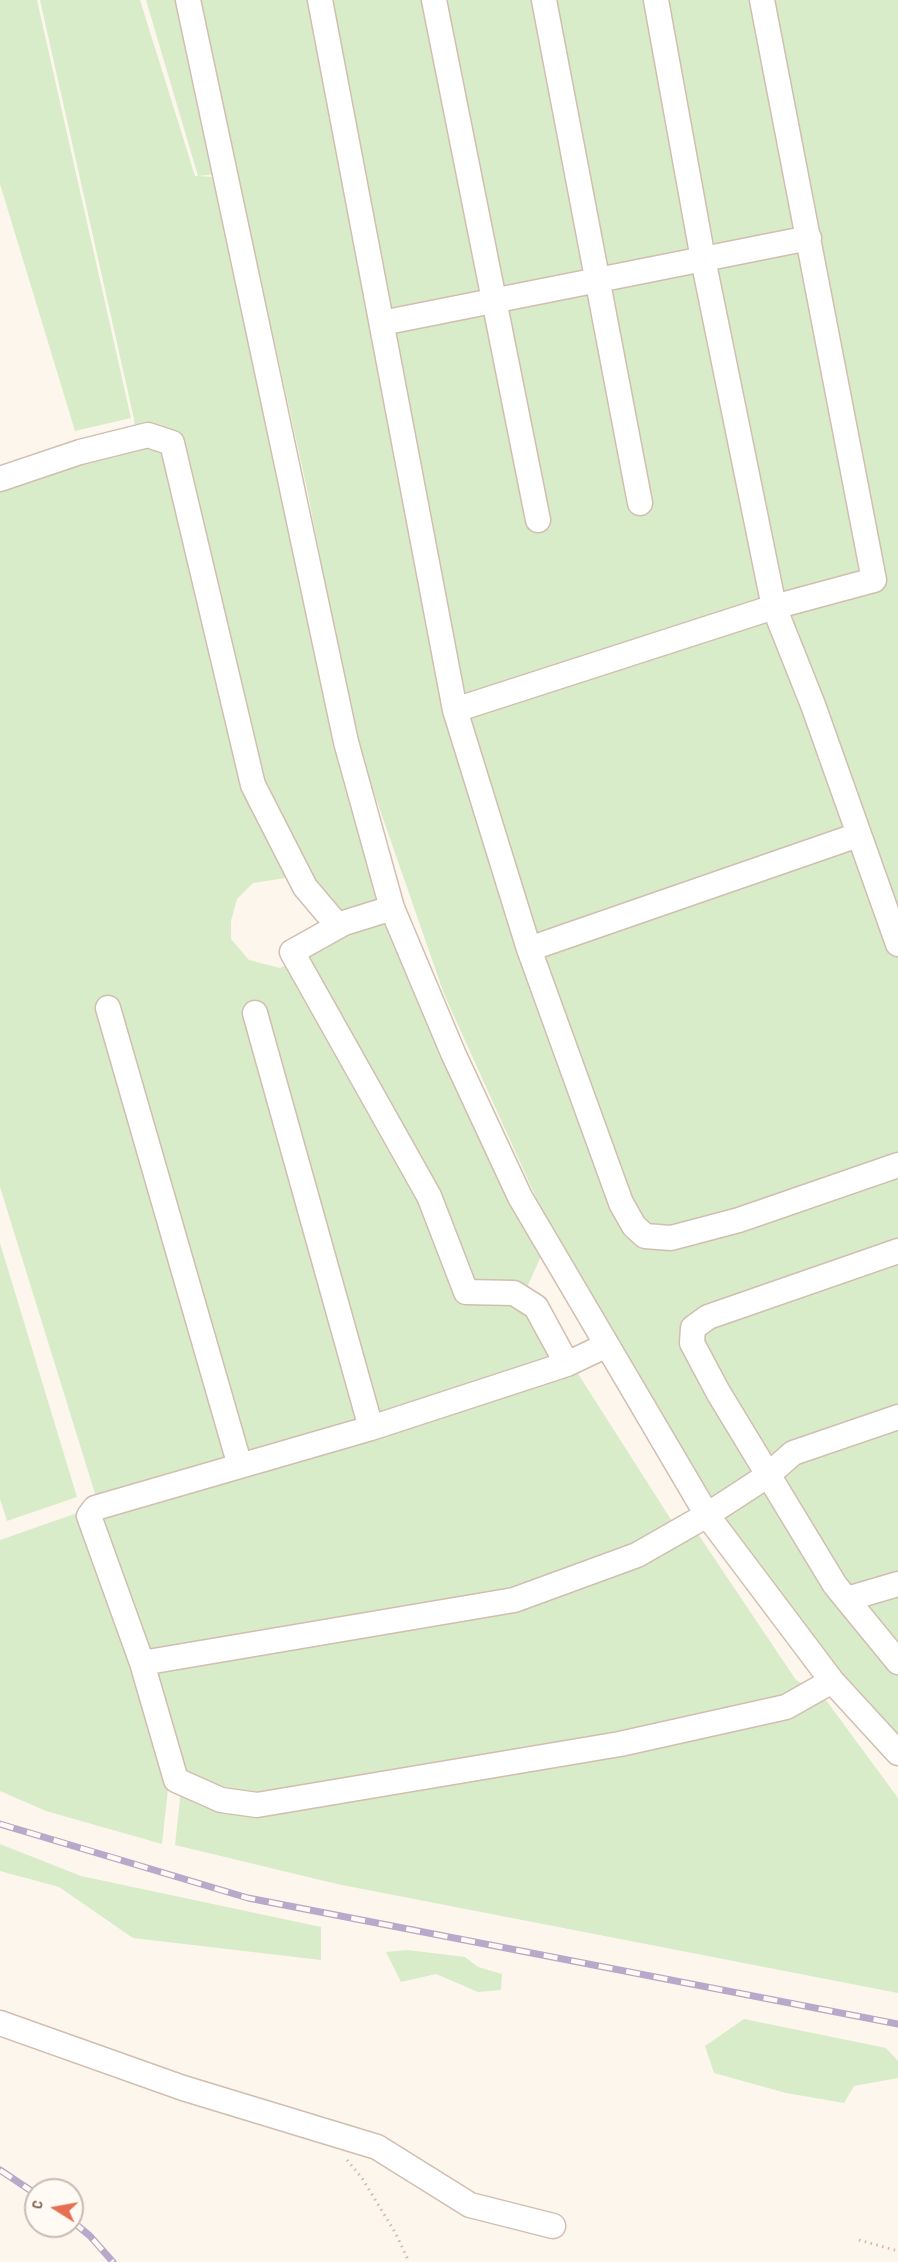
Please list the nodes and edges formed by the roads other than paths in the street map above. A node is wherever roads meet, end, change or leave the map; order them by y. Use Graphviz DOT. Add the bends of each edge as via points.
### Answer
graph roads {
  1 [pos="188,0"];
  2 [pos="320,0"];
  3 [pos="434,0"];
  4 [pos="544,0"];
  5 [pos="656,0"];
  6 [pos="762,0"];
  7 [pos="809,238"];
  8 [pos="703,259"];
  9 [pos="596,280"];
  10 [pos="494,301"];
  11 [pos="382,323"];
  12 [pos="0,478"];
  13 [pos="640,503"];
  14 [pos="538,520"];
  15 [pos="774,607"];
  16 [pos="455,710"];
  17 [pos="858,835"];
  18 [pos="392,908"];
  19 [pos="338,926"];
  20 [pos="898,944"];
  21 [pos="529,949"];
  22 [pos="108,1008"];
  23 [pos="255,1013"];
  24 [pos="898,1165"];
  25 [pos="898,1251"];
  26 [pos="607,1345"];
  27 [pos="567,1364"];
  28 [pos="898,1418"];
  29 [pos="371,1428"];
  30 [pos="240,1466"];
  31 [pos="768,1476"];
  32 [pos="707,1515"];
  33 [pos="898,1584"];
  34 [pos="847,1599"];
  35 [pos="898,1662"];
  36 [pos="142,1663"];
  37 [pos="832,1681"];
  38 [pos="898,1753"];
  39 [pos="0,2022"];
  40 [pos="553,2226"];
  1 -- 18 [label="street" via="346,742"];
  2 -- 11 [label="street"];
  3 -- 10 [label="street"];
  4 -- 9 [label="street"];
  5 -- 8 [label="street"];
  6 -- 7 [label="street"];
  7 -- 8 [label="street"];
  7 -- 15 [label="street" via="874,580"];
  8 -- 9 [label="street"];
  8 -- 15 [label="street"];
  9 -- 10 [label="street"];
  9 -- 13 [label="street"];
  10 -- 11 [label="street"];
  10 -- 14 [label="street"];
  11 -- 16 [label="street"];
  12 -- 19 [label="street" via="148,435 172,443 253,784 304,888"];
  15 -- 16 [label="street"];
  15 -- 17 [label="street"];
  16 -- 21 [label="street"];
  17 -- 20 [label="street"];
  17 -- 21 [label="street"];
  18 -- 19 [label="street"];
  18 -- 26 [label="street" via="520,1197"];
  19 -- 27 [label="street" via="292,952 429,1196 466,1292 514,1293 536,1307"];
  21 -- 24 [label="street" via="621,1203 634,1226 645,1236 671,1238 739,1220"];
  22 -- 30 [label="street"];
  23 -- 29 [label="street"];
  25 -- 31 [label="street" via="708,1317 693,1328 692,1343"];
  26 -- 27 [label="street"];
  26 -- 32 [label="street"];
  27 -- 29 [label="street"];
  28 -- 31 [label="street" via="793,1453"];
  29 -- 30 [label="street"];
  30 -- 36 [label="street" via="95,1508 89,1516"];
  31 -- 32 [label="street"];
  31 -- 34 [label="street"];
  32 -- 36 [label="street" via="637,1555 514,1600"];
  32 -- 37 [label="street"];
  33 -- 34 [label="street"];
  34 -- 35 [label="street"];
  36 -- 37 [label="street" via="176,1780 221,1800 256,1805 620,1744 786,1707"];
  37 -- 38 [label="street"];
  39 -- 40 [label="street" via="183,2088 377,2147 470,2205"];
}
